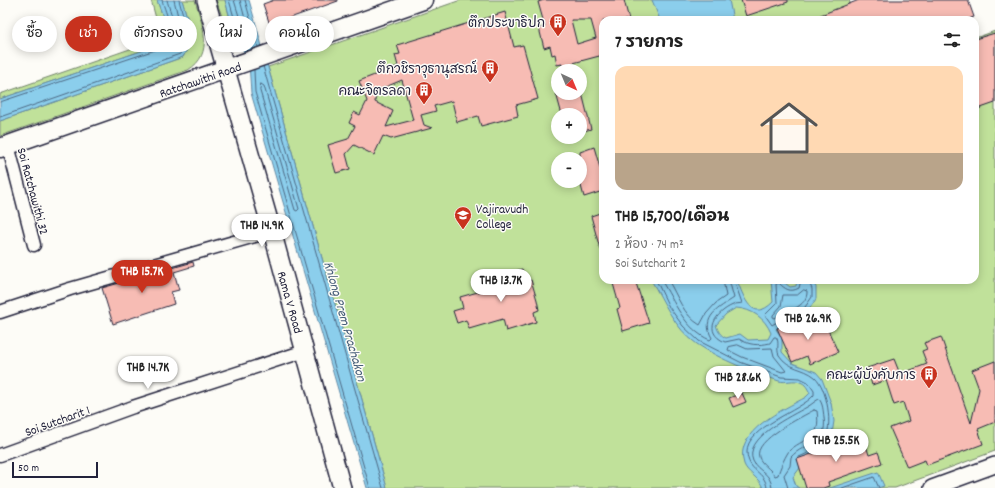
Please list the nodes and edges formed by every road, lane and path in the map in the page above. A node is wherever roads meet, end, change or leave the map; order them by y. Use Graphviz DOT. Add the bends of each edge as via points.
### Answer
graph roads {
  1 [pos="206,0"];
  2 [pos="422,0"];
  3 [pos="226,70"];
  4 [pos="4,146"];
  5 [pos="272,231"];
  6 [pos="34,245"];
  7 [pos="0,312"];
  8 [pos="305,351"];
  9 [pos="0,455"];
  10 [pos="995,465"];
  11 [pos="342,488"];
  12 [pos="932,488"];
  1 -- 3 [label="main road, Rama V Road"];
  2 -- 3 [label="main road, Ratchawithi Road"];
  3 -- 4 [label="main road, Ratchawithi Road"];
  3 -- 5 [label="main road, Rama V Road"];
  4 -- 6 [label="street, Soi Ratchawithi 32"];
  5 -- 7 [label="street" via="70,288"];
  5 -- 8 [label="main road, Rama V Road"];
  8 -- 9 [label="street, Soi Sutcharit 1" via="133,407"];
  8 -- 11 [label="main road, Rama V Road"];
  10 -- 12 [label="street"];
}
